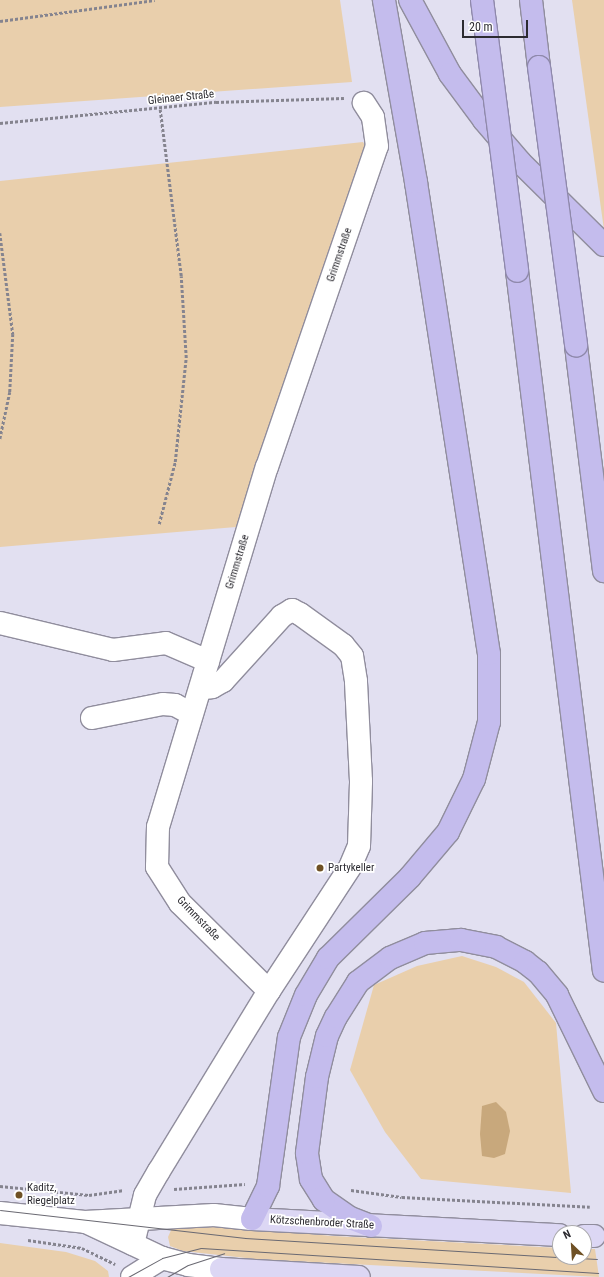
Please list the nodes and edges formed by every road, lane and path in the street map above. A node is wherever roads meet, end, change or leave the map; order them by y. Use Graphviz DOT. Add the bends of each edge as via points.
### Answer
graph roads {
  1 [pos="155,0"];
  2 [pos="384,0"];
  3 [pos="410,0"];
  4 [pos="482,0"];
  5 [pos="531,0"];
  6 [pos="0,21"];
  7 [pos="364,103"];
  8 [pos="160,109"];
  9 [pos="0,123"];
  10 [pos="0,233"];
  11 [pos="604,245"];
  12 [pos="0,439"];
  13 [pos="159,524"];
  14 [pos="604,571"];
  15 [pos="0,623"];
  16 [pos="208,661"];
  17 [pos="200,689"];
  18 [pos="192,714"];
  19 [pos="92,718"];
  20 [pos="604,971"];
  21 [pos="269,991"];
  22 [pos="604,1091"];
  23 [pos="249,1184"];
  24 [pos="0,1186"];
  25 [pos="174,1189"];
  26 [pos="123,1190"];
  27 [pos="347,1190"];
  28 [pos="590,1207"];
  29 [pos="0,1213"];
  30 [pos="138,1218"];
  31 [pos="252,1219"];
  32 [pos="85,1222"];
  33 [pos="371,1226"];
  34 [pos="552,1235"];
  35 [pos="22,1239"];
  36 [pos="133,1244"];
  37 [pos="162,1258"];
  38 [pos="115,1264"];
  39 [pos="221,1269"];
  40 [pos="132,1277"];
  41 [pos="359,1277"];
  1 -- 6 [label="path"];
  2 -- 31 [label="highway" via="416,182 489,654 489,722 474,779 448,832 410,877 328,958 306,995 289,1037 268,1186"];
  3 -- 11 [label="highway" via="450,74 484,120 520,162"];
  4 -- 20 [label="highway, bridge"];
  5 -- 14 [label="highway, bridge"];
  7 -- 8 [label="path, Gleinaer Straße" via="340,97 216,102"];
  7 -- 16 [label="street, Grimmstraße" via="373,117 377,146 267,468"];
  8 -- 9 [label="path, Gleinaer Straße"];
  8 -- 13 [label="path" via="181,276 186,358 176,462"];
  10 -- 12 [label="path" via="13,334 10,392"];
  15 -- 16 [label="street" via="114,650 166,643"];
  16 -- 17 [label="street, Grimmstraße"];
  17 -- 18 [label="street, Grimmstraße"];
  17 -- 21 [label="street" via="212,687 222,681 282,616 292,610 343,645 352,656 356,681 359,846 350,867"];
  18 -- 19 [label="street" via="175,705 163,704"];
  18 -- 21 [label="street, Grimmstraße" via="158,826 157,867 180,903"];
  21 -- 30 [label="street" via="145,1195"];
  22 -- 33 [label="highway" via="558,996 538,972 525,962 496,947 460,940 425,943 390,958 358,982 336,1017 321,1056 307,1153 311,1179 324,1200 350,1218"];
  23 -- 25 [label="path"];
  24 -- 26 [label="path" via="88,1195"];
  27 -- 28 [label="path" via="402,1197"];
  29 -- 32 [label="street, Kötzschenbroder Straße"];
  30 -- 31 [label="street, Kötzschenbroder Straße" via="214,1215"];
  30 -- 32 [label="street, Kötzschenbroder Straße"];
  30 -- 36 [label="street"];
  31 -- 33 [label="main road, Kötzschenbroder Straße"];
  32 -- 36 [label="street, Kötzschenbroder Straße"];
  33 -- 34 [label="main road, Kötzschenbroder Straße"];
  35 -- 38 [label="path" via="82,1248"];
  36 -- 37 [label="street, Kötzschenbroder Straße"];
  37 -- 39 [label="street, Kötzschenbroder Straße" via="188,1265"];
  37 -- 40 [label="street"];
  39 -- 41 [label="main road, Kötzschenbroder Straße"];
}
